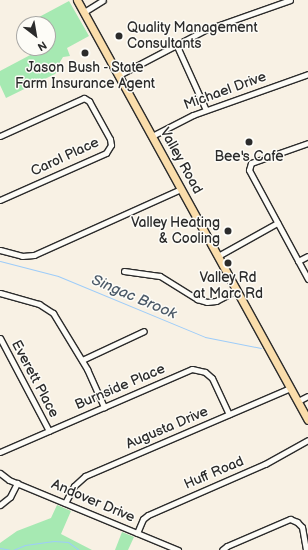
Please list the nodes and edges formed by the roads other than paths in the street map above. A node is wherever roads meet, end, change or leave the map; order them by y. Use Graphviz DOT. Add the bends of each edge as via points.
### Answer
graph roads {
  1 [pos="77,0"];
  2 [pos="103,0"];
  3 [pos="290,0"];
  4 [pos="84,12"];
  5 [pos="176,44"];
  6 [pos="308,74"];
  7 [pos="119,76"];
  8 [pos="206,110"];
  9 [pos="0,136"];
  10 [pos="152,136"];
  11 [pos="308,143"];
  12 [pos="181,189"];
  13 [pos="0,200"];
  14 [pos="277,223"];
  15 [pos="0,250"];
  16 [pos="218,256"];
  17 [pos="308,256"];
  18 [pos="298,261"];
  19 [pos="124,270"];
  20 [pos="308,279"];
  21 [pos="237,290"];
  22 [pos="0,294"];
  23 [pos="144,331"];
  24 [pos="0,338"];
  25 [pos="82,360"];
  26 [pos="290,388"];
  27 [pos="308,396"];
  28 [pos="298,401"];
  29 [pos="104,407"];
  30 [pos="229,414"];
  31 [pos="308,420"];
  32 [pos="49,431"];
  33 [pos="308,440"];
  34 [pos="0,452"];
  35 [pos="0,473"];
  36 [pos="17,483"];
  37 [pos="65,502"];
  38 [pos="0,505"];
  39 [pos="137,533"];
  40 [pos="165,548"];
  41 [pos="178,550"];
  42 [pos="222,550"];
  43 [pos="306,550"];
  1 -- 4 [label="main road, Valley Road"];
  2 -- 4 [label="street"];
  3 -- 5 [label="street" via="205,30"];
  4 -- 7 [label="main road, Valley Road"];
  5 -- 7 [label="street"];
  5 -- 8 [label="street"];
  6 -- 8 [label="street, Michael Drive"];
  7 -- 10 [label="main road, Valley Road"];
  8 -- 10 [label="street, Michael Drive" via="183,118"];
  9 -- 13 [label="street, Carol Place" via="84,98 89,101 111,145 106,152"];
  10 -- 12 [label="main road, Valley Road"];
  11 -- 14 [label="street" via="251,163 249,170 252,177"];
  12 -- 15 [label="street" via="34,255 22,256"];
  12 -- 16 [label="main road, Valley Road"];
  14 -- 16 [label="street"];
  14 -- 18 [label="street"];
  16 -- 21 [label="main road, Valley Road"];
  17 -- 18 [label="street"];
  18 -- 20 [label="street"];
  19 -- 21 [label="street" via="160,276 196,299 207,302 216,301"];
  21 -- 26 [label="main road, Valley Road"];
  22 -- 25 [label="street" via="49,309"];
  23 -- 25 [label="street"];
  24 -- 32 [label="street, Everett Place"];
  25 -- 29 [label="street"];
  26 -- 28 [label="main road, Valley Road"];
  26 -- 30 [label="street, Augusta Drive"];
  27 -- 28 [label="street"];
  28 -- 31 [label="main road, Valley Road"];
  29 -- 30 [label="street, Burnside Place" via="196,369 209,374 216,382"];
  29 -- 32 [label="street, Burnside Place"];
  30 -- 37 [label="street, Augusta Drive" via="82,478"];
  32 -- 34 [label="street, Burnside Place"];
  33 -- 39 [label="street, Huff Road" via="265,464 148,515"];
  35 -- 36 [label="street, Andover Drive"];
  36 -- 37 [label="street, Andover Drive"];
  36 -- 38 [label="street" via="10,497"];
  37 -- 39 [label="street, Andover Drive"];
  39 -- 40 [label="street, Andover Drive"];
  40 -- 41 [label="street, Andover Drive"];
  42 -- 43 [label="street" via="290,519 302,527"];
}
